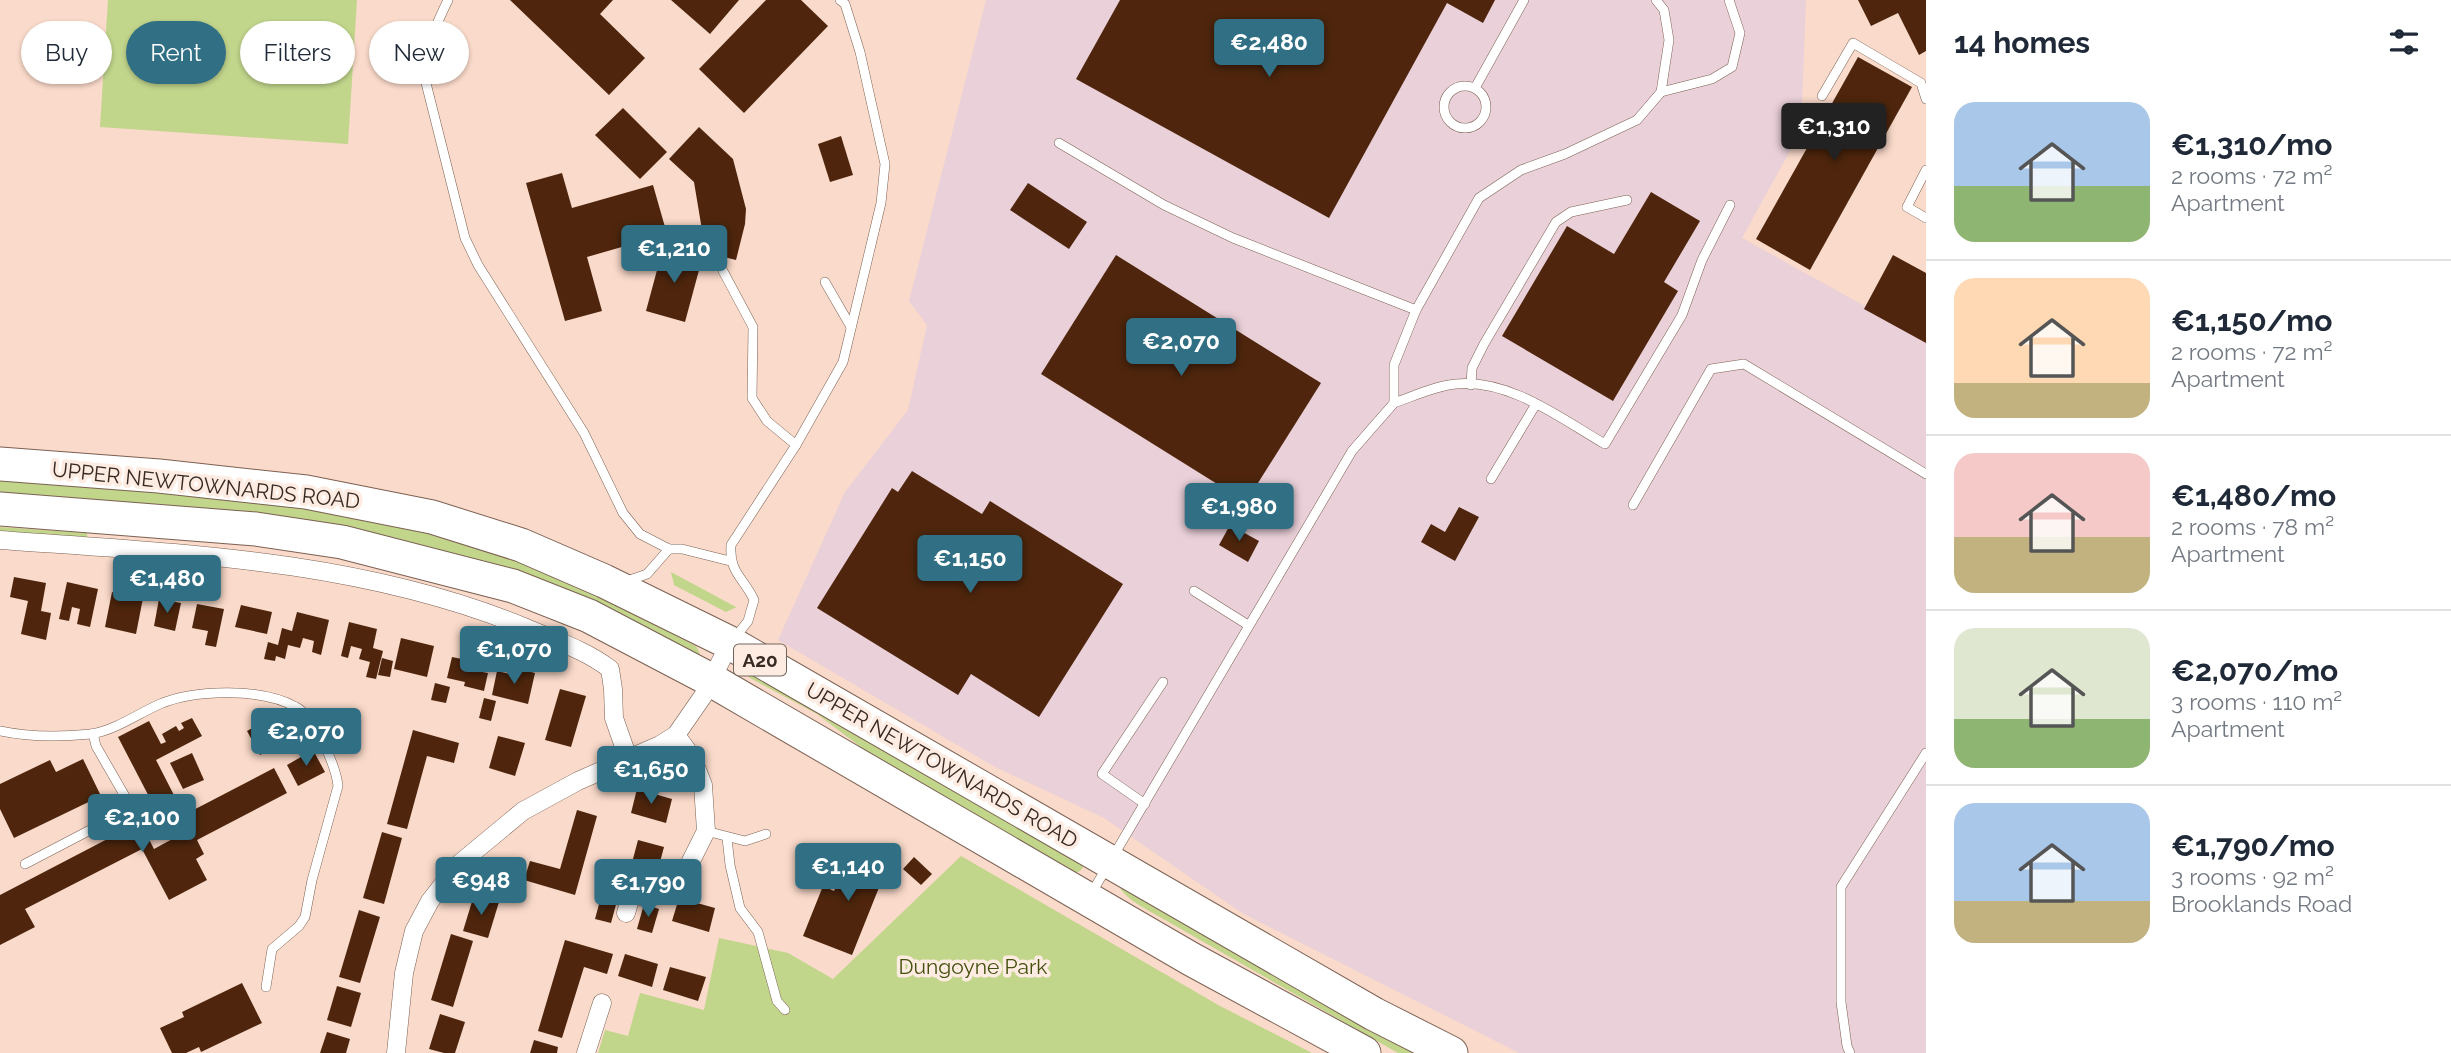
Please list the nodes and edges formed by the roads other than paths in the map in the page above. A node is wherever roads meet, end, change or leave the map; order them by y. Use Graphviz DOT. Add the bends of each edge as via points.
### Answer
graph roads {
  1 [pos="447,0"];
  2 [pos="840,0"];
  3 [pos="1524,0"];
  4 [pos="1657,0"];
  5 [pos="1729,0"];
  6 [pos="1475,88"];
  7 [pos="1661,92"];
  8 [pos="1822,96"];
  9 [pos="1926,99"];
  10 [pos="1059,143"];
  11 [pos="1926,170"];
  12 [pos="1627,200"];
  13 [pos="1730,205"];
  14 [pos="1926,218"];
  15 [pos="723,271"];
  16 [pos="825,282"];
  17 [pos="1416,310"];
  18 [pos="851,327"];
  19 [pos="1471,385"];
  20 [pos="1394,403"];
  21 [pos="1536,404"];
  22 [pos="796,445"];
  23 [pos="0,464"];
  24 [pos="1926,474"];
  25 [pos="1491,479"];
  26 [pos="1633,505"];
  27 [pos="0,509"];
  28 [pos="0,540"];
  29 [pos="669,549"];
  30 [pos="730,561"];
  31 [pos="604,580"];
  32 [pos="1194,591"];
  33 [pos="1248,625"];
  34 [pos="730,643"];
  35 [pos="711,680"];
  36 [pos="1163,682"];
  37 [pos="0,731"];
  38 [pos="93,733"];
  39 [pos="676,735"];
  40 [pos="1926,753"];
  41 [pos="628,758"];
  42 [pos="1145,804"];
  43 [pos="706,831"];
  44 [pos="766,834"];
  45 [pos="727,838"];
  46 [pos="1110,863"];
  47 [pos="25,864"];
  48 [pos="1088,898"];
  49 [pos="626,913"];
  50 [pos="266,988"];
  51 [pos="601,1003"];
  52 [pos="785,1010"];
  53 [pos="396,1053"];
  54 [pos="586,1053"];
  55 [pos="1364,1053"];
  56 [pos="1451,1053"];
  57 [pos="1850,1053"];
  1 -- 29 [label="lane" via="431,36 425,83 465,238 497,298 584,433 623,513 640,534"];
  2 -- 18 [label="lane" via="860,52 885,164 881,203"];
  3 -- 6 [label="lane"];
  4 -- 7 [label="lane" via="1664,10 1669,40"];
  5 -- 7 [label="lane" via="1740,33 1732,67 1712,79"];
  6 -- 6 [label="lane" via="1486,108 1482,119 1472,126 1450,122 1444,111 1445,99 1463,85"];
  7 -- 17 [label="lane" via="1637,120 1521,170 1479,198"];
  8 -- 9 [label="lane" via="1853,43 1922,83"];
  10 -- 17 [label="lane" via="1164,205 1233,238"];
  11 -- 14 [label="lane" via="1906,207"];
  12 -- 19 [label="lane" via="1571,212 1556,222 1484,344 1472,368"];
  13 -- 21 [label="lane" via="1702,260 1682,315 1605,443"];
  15 -- 22 [label="lane" via="752,327 752,398 766,421"];
  16 -- 18 [label="lane"];
  17 -- 20 [label="lane" via="1394,365"];
  18 -- 22 [label="lane" via="843,362"];
  19 -- 20 [label="lane" via="1429,390"];
  19 -- 21 [label="lane" via="1494,386"];
  20 -- 33 [label="lane" via="1352,451"];
  21 -- 25 [label="lane"];
  22 -- 30 [label="lane" via="732,545"];
  23 -- 31 [label="highway, UPPER NEWTOWNARDS ROAD / A20" via="159,476 350,499 432,517 521,545"];
  24 -- 26 [label="lane" via="1744,364 1711,369"];
  27 -- 35 [label="highway, UPPER NEWTOWNARDS ROAD / A20" via="256,529 369,548 513,586 589,616"];
  28 -- 41 [label="street" via="271,563 378,582 498,617 593,656 610,669 614,718"];
  29 -- 30 [label="lane"];
  29 -- 31 [label="lane" via="641,578"];
  30 -- 34 [label="lane" via="754,600 748,621"];
  31 -- 34 [label="highway, UPPER NEWTOWNARDS ROAD / A20"];
  32 -- 33 [label="lane"];
  33 -- 42 [label="lane"];
  34 -- 35 [label="street"];
  34 -- 46 [label="highway, UPPER NEWTOWNARDS ROAD / A20"];
  35 -- 39 [label="street"];
  35 -- 48 [label="highway, UPPER NEWTOWNARDS ROAD / A20"];
  36 -- 42 [label="lane" via="1102,774"];
  37 -- 38 [label="lane"];
  38 -- 47 [label="lane" via="96,747 130,805 116,817"];
  38 -- 50 [label="lane" via="161,704 220,694 270,697 298,708 309,719 338,786 305,917 272,949"];
  39 -- 41 [label="street"];
  39 -- 43 [label="street" via="692,757 703,785"];
  40 -- 57 [label="lane" via="1840,887 1842,1002"];
  41 -- 53 [label="street" via="523,811 459,864 414,931 404,973"];
  42 -- 46 [label="lane"];
  43 -- 45 [label="lane"];
  43 -- 49 [label="street" via="685,873 667,891 631,896"];
  44 -- 45 [label="lane" via="745,841"];
  45 -- 52 [label="lane" via="740,908 758,932 777,1001"];
  46 -- 48 [label="lane"];
  46 -- 56 [label="highway, UPPER NEWTOWNARDS ROAD / A20"];
  48 -- 55 [label="highway, UPPER NEWTOWNARDS ROAD / A20"];
  51 -- 54 [label="street"];
}
